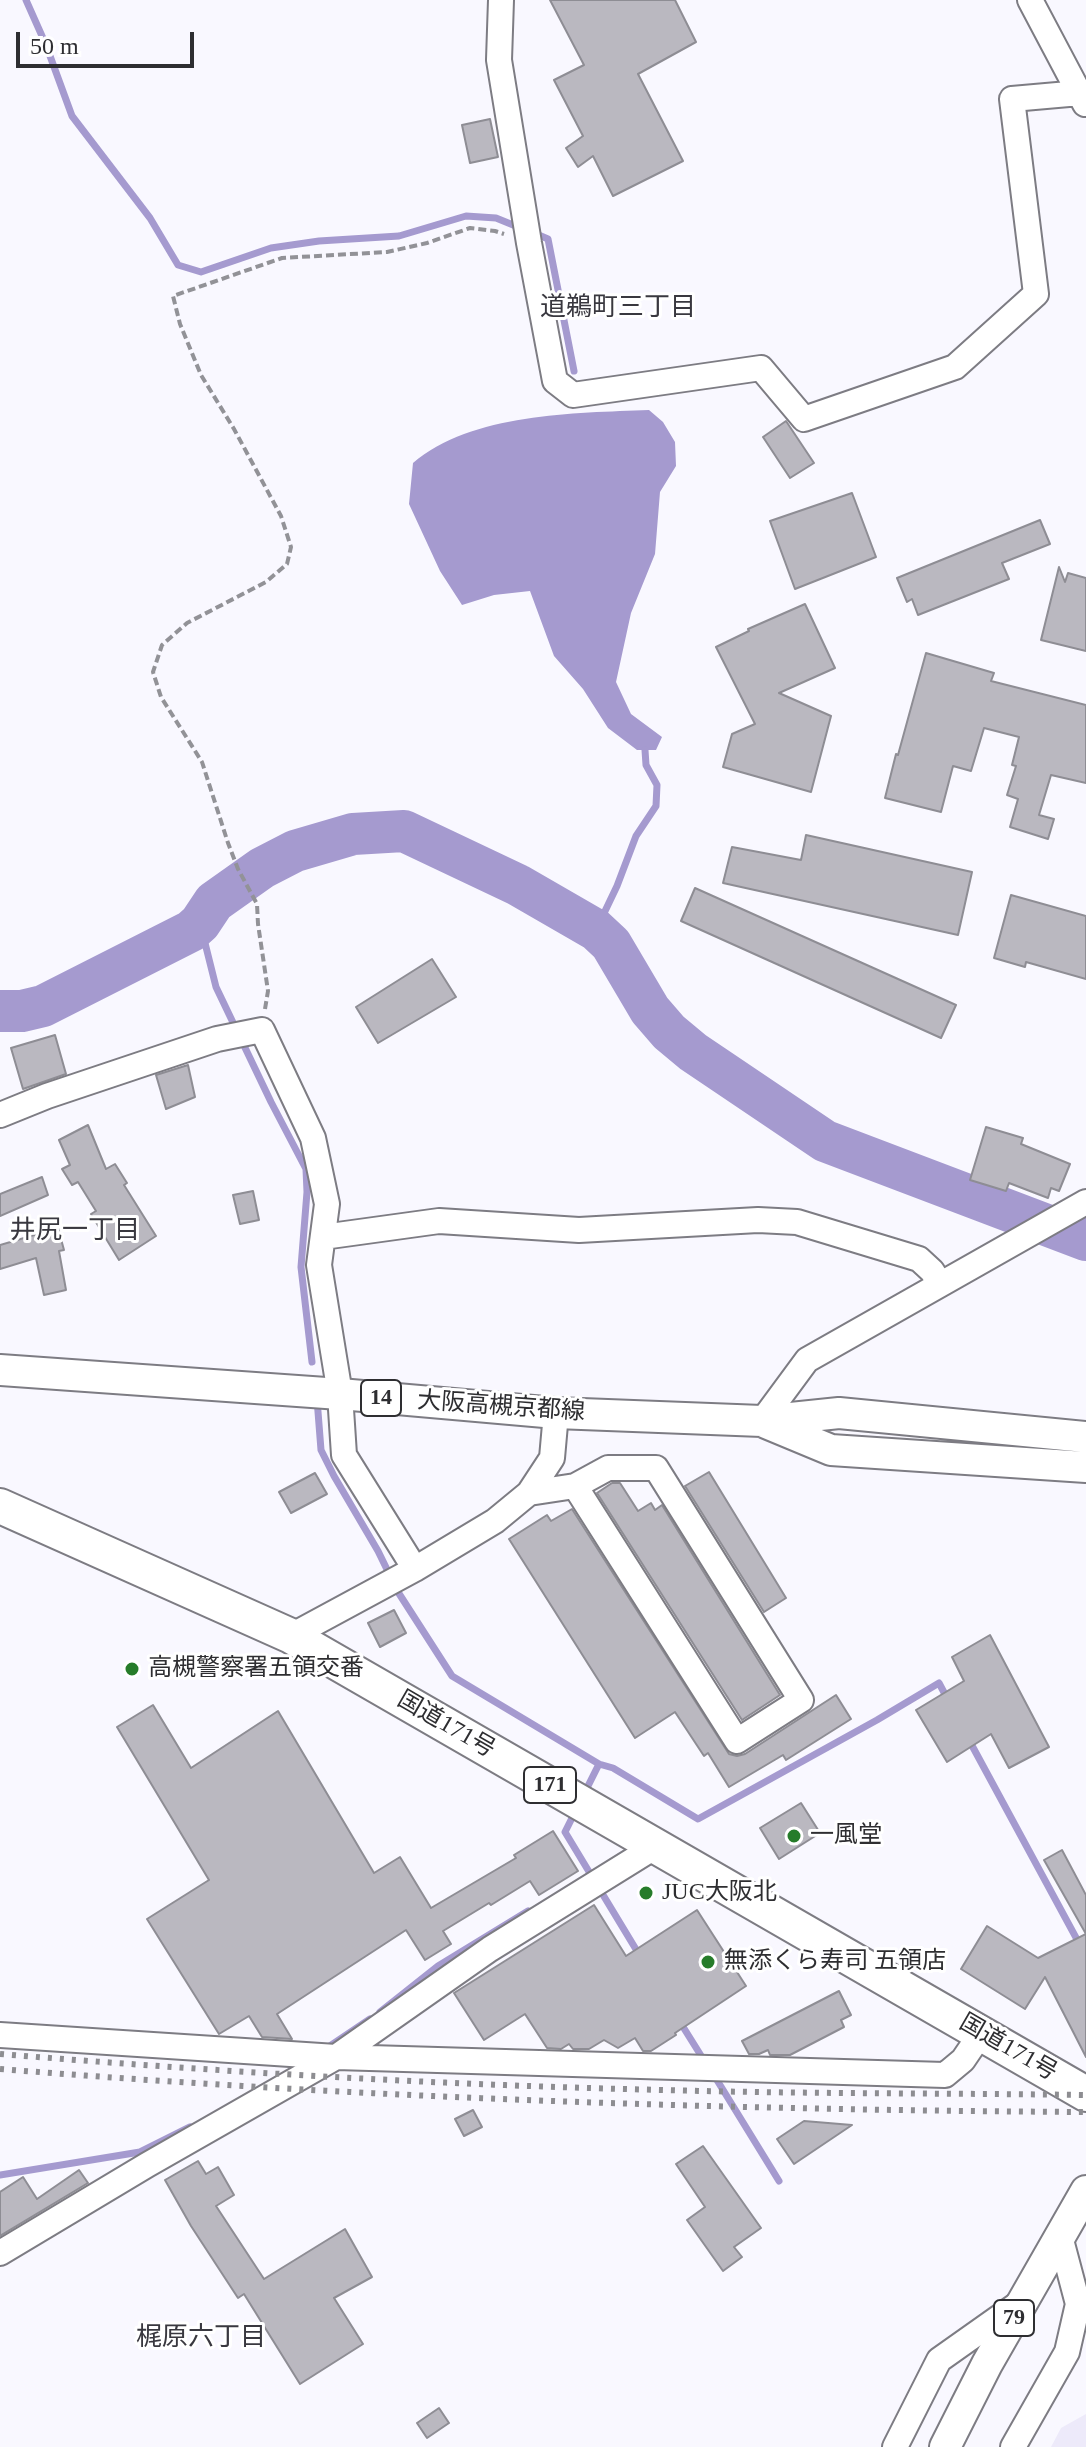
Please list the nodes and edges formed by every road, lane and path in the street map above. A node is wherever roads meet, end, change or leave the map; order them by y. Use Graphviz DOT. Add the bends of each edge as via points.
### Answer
graph roads {
  1 [pos="501,0"];
  2 [pos="1030,0"];
  3 [pos="1083,99"];
  4 [pos="529,243"];
  5 [pos="258,1031"];
  6 [pos="0,1115"];
  7 [pos="1086,1202"];
  8 [pos="323,1237"];
  9 [pos="940,1284"];
  10 [pos="0,1370"];
  11 [pos="340,1394"];
  12 [pos="556,1413"];
  13 [pos="762,1421"];
  14 [pos="1086,1437"];
  15 [pos="1086,1467"];
  16 [pos="575,1486"];
  17 [pos="529,1493"];
  18 [pos="0,1506"];
  19 [pos="411,1571"];
  20 [pos="291,1636"];
  21 [pos="656,1846"];
  22 [pos="982,2032"];
  23 [pos="0,2035"];
  24 [pos="336,2057"];
  25 [pos="1086,2094"];
  26 [pos="1086,2191"];
  27 [pos="1060,2236"];
  28 [pos="0,2253"];
  29 [pos="1024,2300"];
  30 [pos="895,2447"];
  31 [pos="945,2447"];
  32 [pos="1013,2447"];
  1 -- 4 [label="street" via="499,60"];
  2 -- 3 [label="street"];
  3 -- 4 [label="street" via="1012,99 1036,294 955,367 804,419 761,368 573,395 555,381"];
  4 -- 5 [label="path" via="470,228 387,252 282,258 173,296 201,375 274,503 291,547 287,564 266,582 187,623 162,645 153,672 161,697 202,762 238,869 257,904 268,991"];
  5 -- 6 [label="street" via="223,1038"];
  5 -- 8 [label="street" via="313,1138 327,1204"];
  7 -- 9 [label="street"];
  8 -- 9 [label="street" via="439,1221 579,1230 797,1222 919,1259"];
  8 -- 11 [label="street" via="319,1265"];
  9 -- 13 [label="street" via="807,1360"];
  10 -- 11 [label="main road, 大阪高槻京都線 / 14"];
  11 -- 12 [label="main road, 大阪高槻京都線 / 14"];
  11 -- 19 [label="street" via="344,1455"];
  12 -- 13 [label="main road, 大阪高槻京都線 / 14"];
  12 -- 17 [label="street" via="552,1458"];
  13 -- 14 [label="main road, 大阪高槻京都線 / 14" via="839,1413"];
  13 -- 15 [label="main road, 大阪高槻京都線 / 14" via="831,1450"];
  16 -- 16 [label="street" via="608,1468 656,1468 801,1700 737,1741"];
  16 -- 17 [label="street"];
  17 -- 19 [label="street" via="495,1521"];
  18 -- 20 [label="highway, 国道171号 / 171"];
  19 -- 20 [label="street"];
  20 -- 21 [label="highway, 国道171号 / 171"];
  21 -- 22 [label="highway, 国道171号 / 171"];
  21 -- 24 [label="street" via="490,1949"];
  22 -- 24 [label="street" via="945,2075"];
  22 -- 25 [label="highway, 国道171号 / 171"];
  23 -- 24 [label="street"];
  24 -- 28 [label="street"];
  26 -- 27 [label="main road, 79"];
  27 -- 29 [label="main road, 79"];
  27 -- 32 [label="street" via="1078,2304 1067,2352"];
  29 -- 30 [label="street" via="939,2360"];
  29 -- 31 [label="main road, 79"];
}
